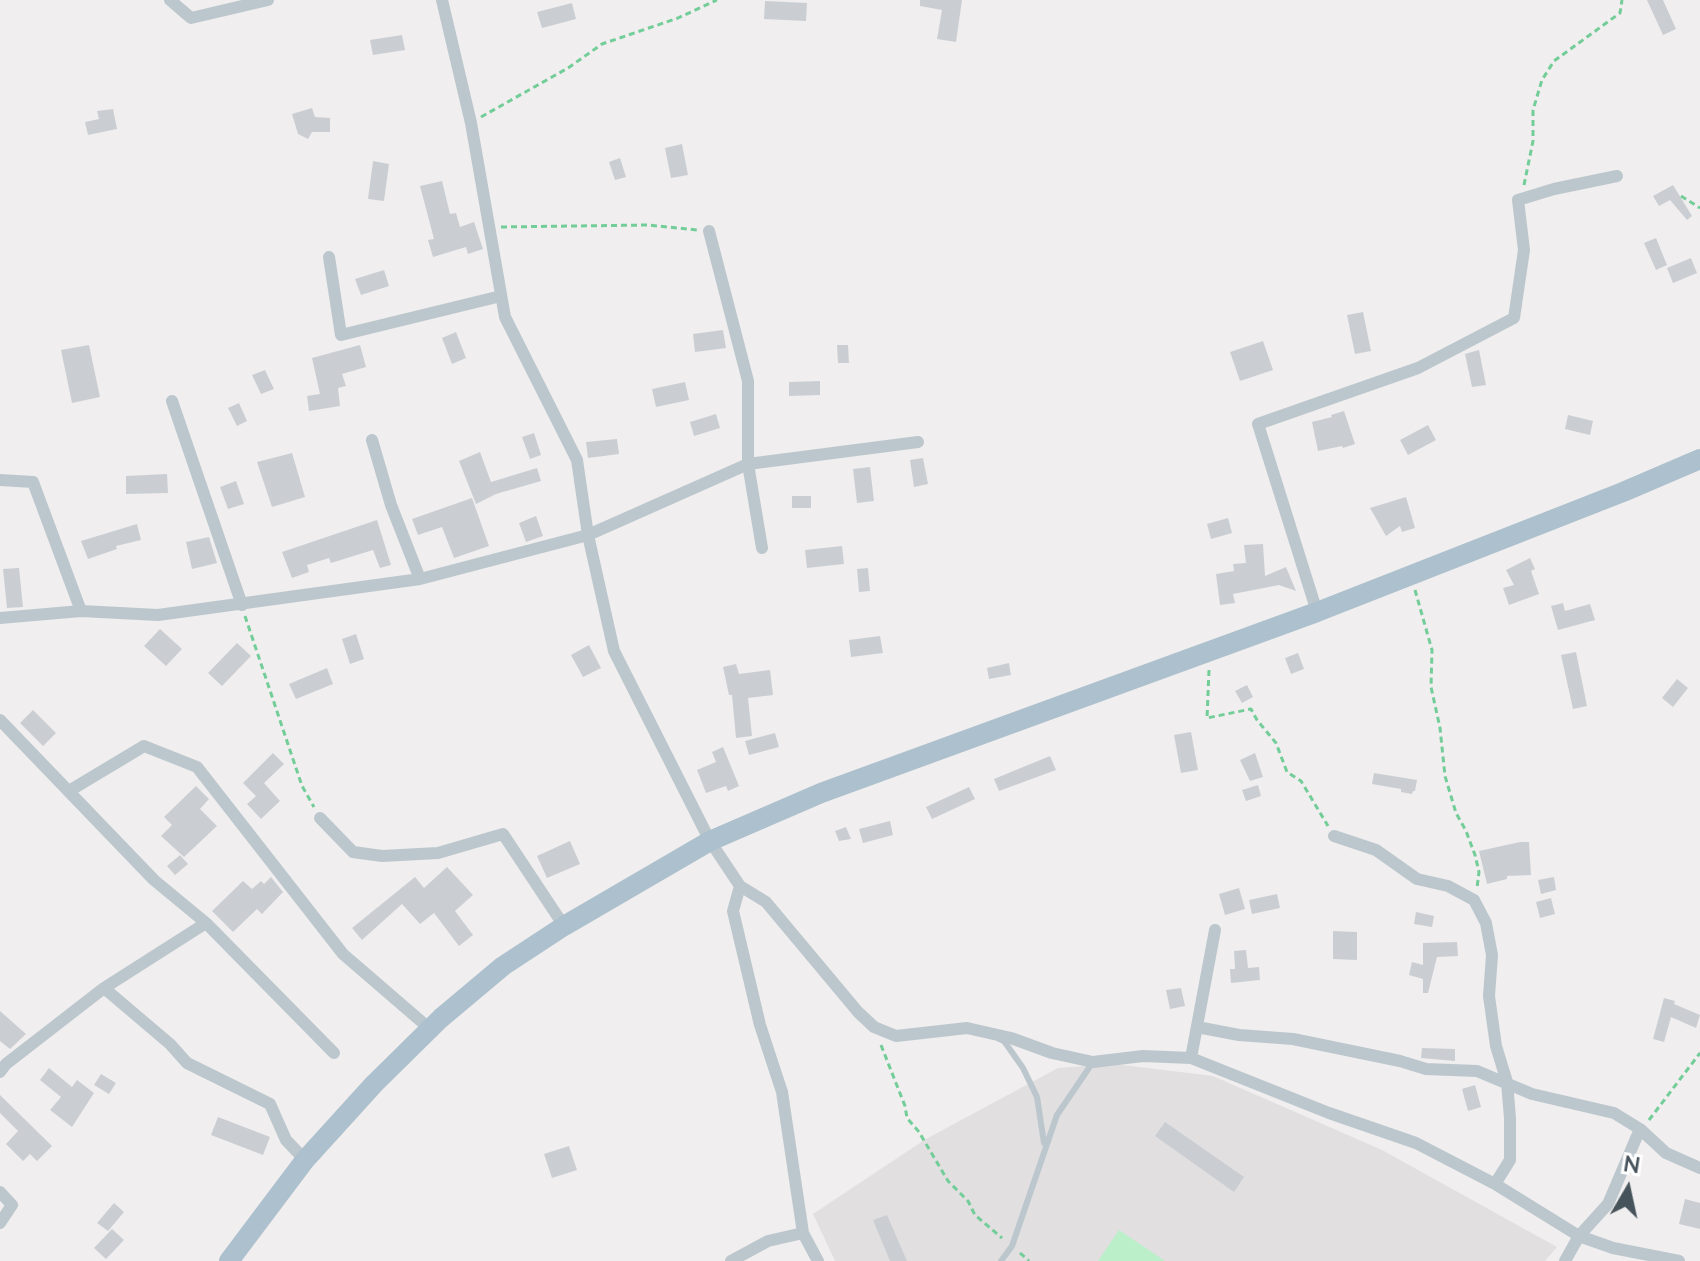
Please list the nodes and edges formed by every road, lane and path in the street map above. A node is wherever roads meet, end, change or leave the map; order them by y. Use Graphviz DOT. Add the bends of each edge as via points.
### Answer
graph roads {
  1 [pos="170,0"];
  2 [pos="268,0"];
  3 [pos="442,0"];
  4 [pos="717,0"];
  5 [pos="1622,0"];
  6 [pos="471,123"];
  7 [pos="1617,176"];
  8 [pos="1681,196"];
  9 [pos="1518,200"];
  10 [pos="1700,208"];
  11 [pos="489,227"];
  12 [pos="709,231"];
  13 [pos="329,257"];
  14 [pos="501,296"];
  15 [pos="172,401"];
  16 [pos="372,440"];
  17 [pos="918,442"];
  18 [pos="1700,459"];
  19 [pos="748,464"];
  20 [pos="0,480"];
  21 [pos="588,535"];
  22 [pos="762,548"];
  23 [pos="1410,575"];
  24 [pos="420,579"];
  25 [pos="242,605"];
  26 [pos="81,611"];
  27 [pos="1317,612"];
  28 [pos="0,618"];
  29 [pos="1205,653"];
  30 [pos="0,720"];
  31 [pos="69,791"];
  32 [pos="320,818"];
  33 [pos="1334,836"];
  34 [pos="710,841"];
  35 [pos="740,886"];
  36 [pos="1474,900"];
  37 [pos="206,923"];
  38 [pos="564,926"];
  39 [pos="1215,930"];
  40 [pos="104,988"];
  41 [pos="874,1027"];
  42 [pos="1197,1027"];
  43 [pos="430,1029"];
  44 [pos="992,1034"];
  45 [pos="334,1053"];
  46 [pos="1700,1053"];
  47 [pos="1191,1058"];
  48 [pos="1093,1062"];
  49 [pos="0,1072"];
  50 [pos="1507,1082"];
  51 [pos="1640,1129"];
  52 [pos="1045,1146"];
  53 [pos="305,1160"];
  54 [pos="1700,1168"];
  55 [pos="1495,1184"];
  56 [pos="0,1192"];
  57 [pos="0,1223"];
  58 [pos="803,1233"];
  59 [pos="1579,1236"];
  60 [pos="1012,1246"];
  61 [pos="229,1261"];
  62 [pos="731,1261"];
  63 [pos="818,1261"];
  64 [pos="1001,1261"];
  65 [pos="1029,1261"];
  66 [pos="1565,1261"];
  67 [pos="1679,1261"];
  1 -- 2 [label="street" via="191,18"];
  3 -- 6 [label="street"];
  4 -- 6 [label="path" via="602,44"];
  5 -- 9 [label="path" via="1620,13 1554,61 1542,80 1533,110 1528,176"];
  6 -- 11 [label="street"];
  7 -- 9 [label="street"];
  8 -- 10 [label="path"];
  9 -- 27 [label="street" via="1524,250 1514,318 1418,368 1258,424"];
  11 -- 12 [label="path" via="648,225"];
  11 -- 14 [label="street"];
  12 -- 19 [label="street" via="748,381"];
  13 -- 14 [label="street" via="341,335"];
  14 -- 21 [label="street" via="505,317 577,460"];
  15 -- 25 [label="street"];
  16 -- 24 [label="street"];
  17 -- 19 [label="street"];
  18 -- 23 [label="main road"];
  19 -- 21 [label="street"];
  19 -- 22 [label="street"];
  20 -- 26 [label="street" via="33,482"];
  21 -- 24 [label="street"];
  21 -- 34 [label="street" via="614,651"];
  23 -- 27 [label="main road"];
  23 -- 36 [label="path" via="1432,650 1431,687 1445,776 1479,872"];
  24 -- 25 [label="street"];
  25 -- 26 [label="street" via="158,615"];
  25 -- 32 [label="path" via="302,786"];
  26 -- 28 [label="street"];
  27 -- 29 [label="main road"];
  29 -- 33 [label="path" via="1211,677 1207,718 1251,709 1276,743 1287,772 1301,781"];
  29 -- 34 [label="main road" via="821,793"];
  30 -- 31 [label="street"];
  31 -- 37 [label="street" via="154,880"];
  31 -- 43 [label="street" via="144,746 197,767 343,954"];
  32 -- 38 [label="street" via="353,852 382,856 438,853 503,834"];
  33 -- 36 [label="street" via="1376,850 1417,879 1448,886"];
  34 -- 35 [label="street"];
  34 -- 38 [label="main road"];
  35 -- 41 [label="street" via="766,902"];
  35 -- 58 [label="street" via="733,911 782,1092"];
  36 -- 50 [label="street" via="1486,923 1492,955 1489,996"];
  37 -- 40 [label="street"];
  37 -- 45 [label="street"];
  38 -- 43 [label="main road" via="503,966"];
  39 -- 42 [label="street"];
  40 -- 49 [label="street"];
  40 -- 53 [label="street" via="187,1063 270,1104 286,1140"];
  41 -- 44 [label="street" via="896,1036 967,1028"];
  41 -- 60 [label="path" via="907,1118 975,1215"];
  42 -- 47 [label="street"];
  42 -- 50 [label="street" via="1293,1039 1426,1069 1477,1071"];
  43 -- 53 [label="main road"];
  44 -- 48 [label="street"];
  44 -- 52 [label="lane" via="1004,1041 1032,1087"];
  46 -- 51 [label="path"];
  47 -- 48 [label="street"];
  47 -- 55 [label="street" via="1416,1143"];
  48 -- 52 [label="lane" via="1057,1115"];
  50 -- 51 [label="street" via="1532,1094 1614,1113"];
  50 -- 55 [label="street" via="1510,1160"];
  51 -- 54 [label="street" via="1666,1153"];
  51 -- 59 [label="street" via="1608,1204"];
  52 -- 60 [label="lane"];
  53 -- 61 [label="main road"];
  55 -- 59 [label="street"];
  56 -- 57 [label="street" via="12,1205"];
  58 -- 62 [label="street" via="768,1241"];
  58 -- 63 [label="street"];
  59 -- 66 [label="street"];
  59 -- 67 [label="street"];
  60 -- 64 [label="lane"];
  60 -- 65 [label="path"];
}
